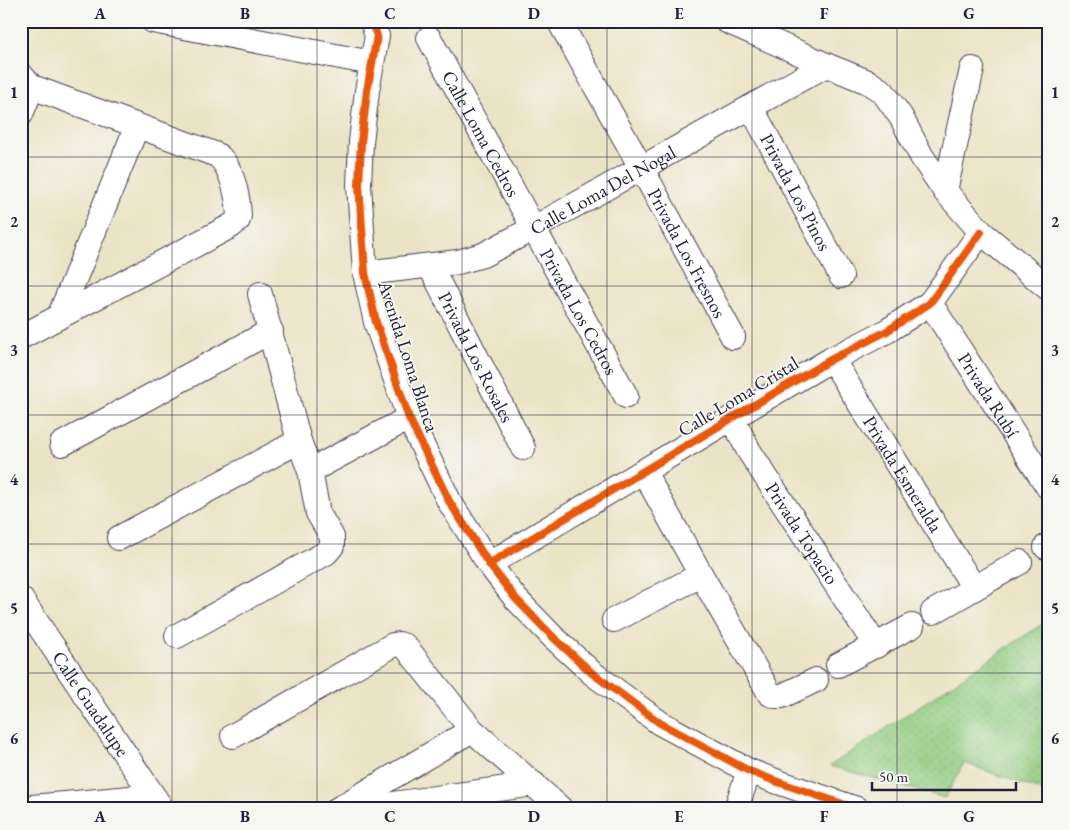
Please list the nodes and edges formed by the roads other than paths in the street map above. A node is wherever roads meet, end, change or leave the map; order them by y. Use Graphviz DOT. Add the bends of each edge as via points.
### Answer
graph roads {
  1 [pos="153,21"];
  2 [pos="559,21"];
  3 [pos="728,21"];
  4 [pos="379,26"];
  5 [pos="429,38"];
  6 [pos="372,63"];
  7 [pos="826,65"];
  8 [pos="972,69"];
  9 [pos="27,81"];
  10 [pos="751,107"];
  11 [pos="21,114"];
  12 [pos="137,126"];
  13 [pos="642,169"];
  14 [pos="945,191"];
  15 [pos="534,228"];
  16 [pos="981,232"];
  17 [pos="430,266"];
  18 [pos="365,273"];
  19 [pos="841,276"];
  20 [pos="1047,284"];
  21 [pos="260,294"];
  22 [pos="930,303"];
  23 [pos="59,317"];
  24 [pos="270,331"];
  25 [pos="21,337"];
  26 [pos="733,338"];
  27 [pos="832,360"];
  28 [pos="626,396"];
  29 [pos="409,418"];
  30 [pos="732,418"];
  31 [pos="299,441"];
  32 [pos="62,444"];
  33 [pos="523,448"];
  34 [pos="310,471"];
  35 [pos="644,472"];
  36 [pos="1048,488"];
  37 [pos="119,538"];
  38 [pos="1020,562"];
  39 [pos="489,564"];
  40 [pos="701,575"];
  41 [pos="974,588"];
  42 [pos="21,599"];
  43 [pos="933,612"];
  44 [pos="614,620"];
  45 [pos="912,626"];
  46 [pos="31,629"];
  47 [pos="177,636"];
  48 [pos="876,646"];
  49 [pos="838,665"];
  50 [pos="816,680"];
  51 [pos="472,730"];
  52 [pos="233,736"];
  53 [pos="749,770"];
  54 [pos="534,784"];
  55 [pos="800,799"];
  56 [pos="157,802"];
  57 [pos="21,808"];
  58 [pos="338,809"];
  59 [pos="358,809"];
  60 [pos="561,809"];
  61 [pos="736,809"];
  62 [pos="857,809"];
  1 -- 6 [label="street"];
  2 -- 13 [label="street, Privada Los Fresnos"];
  3 -- 7 [label="street"];
  4 -- 6 [label="street, Avenida Loma Blanca"];
  5 -- 15 [label="street, Calle Loma Cedros"];
  6 -- 18 [label="street, Avenida Loma Blanca" via="359,185"];
  7 -- 10 [label="street, Calle Loma Del Nogal"];
  7 -- 14 [label="street" via="868,82 883,92"];
  8 -- 14 [label="street"];
  9 -- 11 [label="street"];
  9 -- 12 [label="street"];
  10 -- 13 [label="street, Calle Loma Del Nogal"];
  10 -- 19 [label="street, Privada Los Pinos"];
  12 -- 23 [label="street"];
  12 -- 23 [label="street" via="225,160 239,211 238,220"];
  13 -- 15 [label="street, Calle Loma Del Nogal"];
  13 -- 26 [label="street, Privada Los Fresnos"];
  14 -- 16 [label="street"];
  15 -- 17 [label="street, Calle Loma Del Nogal" via="483,255"];
  15 -- 28 [label="street, Privada Los Cedros"];
  16 -- 20 [label="street"];
  16 -- 22 [label="street, Calle Loma Cristal"];
  17 -- 18 [label="street, Calle Loma Del Nogal"];
  17 -- 33 [label="street, Privada Los Rosales"];
  18 -- 29 [label="street, Avenida Loma Blanca" via="376,322"];
  21 -- 24 [label="street"];
  22 -- 27 [label="street, Calle Loma Cristal" via="887,331"];
  22 -- 36 [label="street, Privada Rubí"];
  23 -- 25 [label="street"];
  24 -- 31 [label="street"];
  24 -- 32 [label="street"];
  27 -- 30 [label="street, Calle Loma Cristal"];
  27 -- 41 [label="street, Privada Esmeralda"];
  29 -- 34 [label="street"];
  29 -- 39 [label="street, Avenida Loma Blanca" via="449,501"];
  30 -- 35 [label="street, Calle Loma Cristal"];
  30 -- 48 [label="street, Privada Topacio" via="749,451"];
  31 -- 34 [label="street"];
  31 -- 37 [label="street"];
  34 -- 47 [label="street" via="318,513 332,537 330,550"];
  35 -- 39 [label="street, Calle Loma Cristal"];
  35 -- 40 [label="street"];
  38 -- 41 [label="street"];
  39 -- 53 [label="street, Avenida Loma Blanca" via="516,599 592,672 660,723"];
  40 -- 44 [label="street"];
  40 -- 50 [label="street" via="770,694 782,696"];
  41 -- 43 [label="street"];
  42 -- 46 [label="street, Calle Guadalupe"];
  45 -- 48 [label="street"];
  46 -- 56 [label="street, Calle Guadalupe"];
  48 -- 49 [label="street"];
  51 -- 52 [label="street" via="404,646 399,644"];
  51 -- 54 [label="street"];
  51 -- 58 [label="street"];
  53 -- 55 [label="street, Avenida Loma Blanca"];
  53 -- 61 [label="street"];
  54 -- 59 [label="street"];
  54 -- 60 [label="street"];
  55 -- 62 [label="street, Avenida Loma Blanca"];
  56 -- 57 [label="street"];
}
